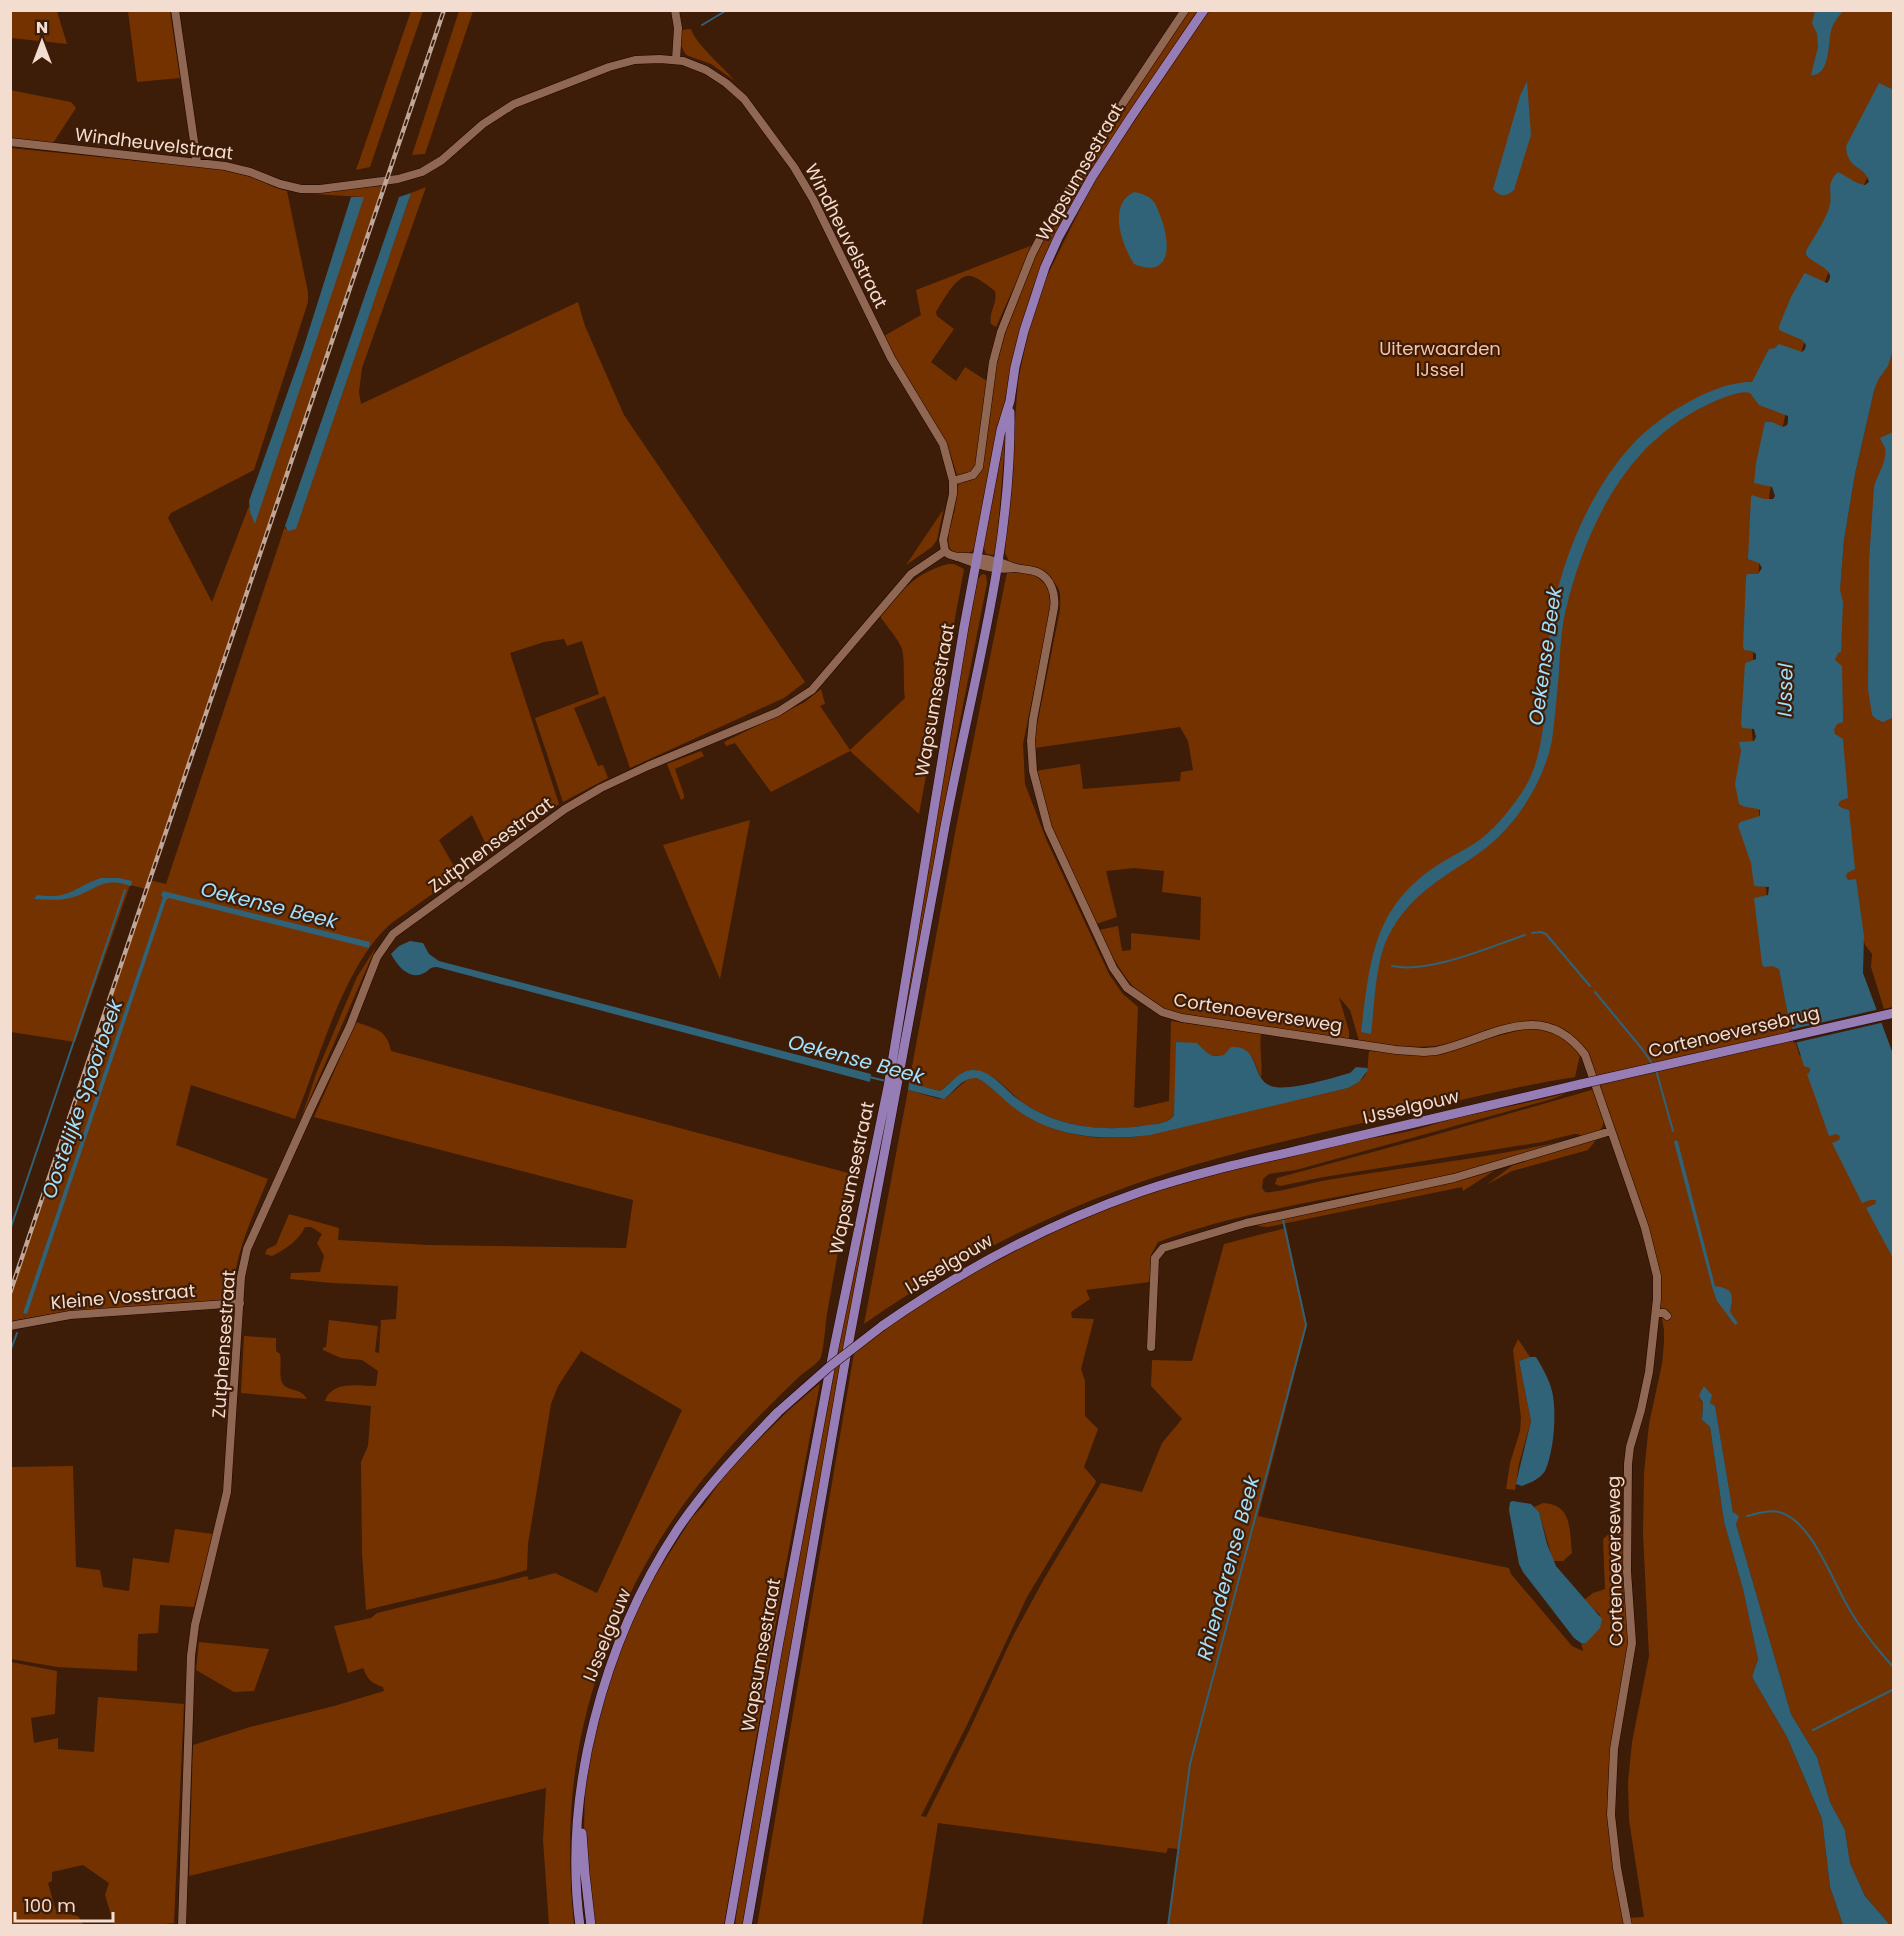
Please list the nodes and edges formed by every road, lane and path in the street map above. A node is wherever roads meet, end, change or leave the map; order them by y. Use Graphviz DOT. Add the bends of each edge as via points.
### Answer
graph roads {
  1 [pos="175,10"];
  2 [pos="675,10"];
  3 [pos="1185,10"];
  4 [pos="1204,10"];
  5 [pos="676,60"];
  6 [pos="10,141"];
  7 [pos="197,162"];
  8 [pos="1010,401"];
  9 [pos="953,481"];
  10 [pos="945,551"];
  11 [pos="977,561"];
  12 [pos="998,565"];
  13 [pos="1893,1012"];
  14 [pos="894,1075"];
  15 [pos="1581,1084"];
  16 [pos="892,1087"];
  17 [pos="1611,1131"];
  18 [pos="240,1303"];
  19 [pos="1656,1313"];
  20 [pos="1667,1316"];
  21 [pos="10,1326"];
  22 [pos="1151,1347"];
  23 [pos="582,1788"];
  24 [pos="182,1926"];
  25 [pos="580,1926"];
  26 [pos="591,1926"];
  27 [pos="729,1926"];
  28 [pos="747,1926"];
  29 [pos="1628,1926"];
  1 -- 7 [label="street"];
  2 -- 5 [label="street"];
  3 -- 9 [label="street" via="1107,127 1032,254 993,362 979,467 974,474"];
  4 -- 8 [label="main road, Wapsumsestraat" via="1092,177 1059,236 1035,295"];
  5 -- 7 [label="street, Windheuvelstraat" via="622,63 525,100 483,124 433,166 398,179 301,189 240,169"];
  5 -- 9 [label="street, Windheuvelstraat" via="706,70 735,90 794,167 891,358 943,444"];
  6 -- 7 [label="street, Windheuvelstraat"];
  8 -- 11 [label="main road, Wapsumsestraat"];
  8 -- 12 [label="main road, Wapsumsestraat" via="1008,479"];
  9 -- 10 [label="street" via="943,540"];
  10 -- 11 [label="street, Cortenoeverseweg" via="950,556"];
  10 -- 18 [label="street, Zutphensestraat" via="911,574 812,690 797,701 601,788 565,809 393,934 377,957 350,1026 248,1249"];
  11 -- 12 [label="street, Cortenoeverseweg"];
  11 -- 14 [label="main road, Wapsumsestraat" via="926,853"];
  12 -- 14 [label="main road, Wapsumsestraat" via="940,849 921,964"];
  12 -- 17 [label="street, Cortenoeverseweg" via="1034,571 1051,585 1055,595 1032,732 1032,766 1048,828 1113,968 1127,988 1161,1012 1182,1018 1396,1050 1436,1051 1521,1025 1543,1025 1572,1040 1585,1055"];
  13 -- 15 [label="main road, Cortenoeversebrug, bridge"];
  14 -- 16 [label="main road, Wapsumsestraat"];
  15 -- 23 [label="main road, IJsselgouw, bridge" via="1251,1161 1141,1192 1013,1246 882,1326 778,1412 702,1496 677,1530 626,1625 605,1681"];
  16 -- 27 [label="main road, Wapsumsestraat" via="830,1372"];
  16 -- 28 [label="main road, Wapsumsestraat"];
  17 -- 19 [label="street, Cortenoeverseweg" via="1651,1246 1657,1276"];
  17 -- 22 [label="street" via="1454,1178 1246,1223 1163,1248 1155,1258"];
  18 -- 21 [label="street, Kleine Vosstraat" via="70,1315"];
  18 -- 24 [label="street, Zutphensestraat" via="227,1492 191,1656"];
  19 -- 20 [label="street"];
  19 -- 29 [label="street, Cortenoeverseweg" via="1649,1372 1630,1447 1626,1545 1632,1643 1614,1749 1612,1792 1612,1834"];
  23 -- 25 [label="main road, IJsselgouw" via="575,1874"];
  23 -- 26 [label="main road, IJsselgouw" via="584,1865"];
}
